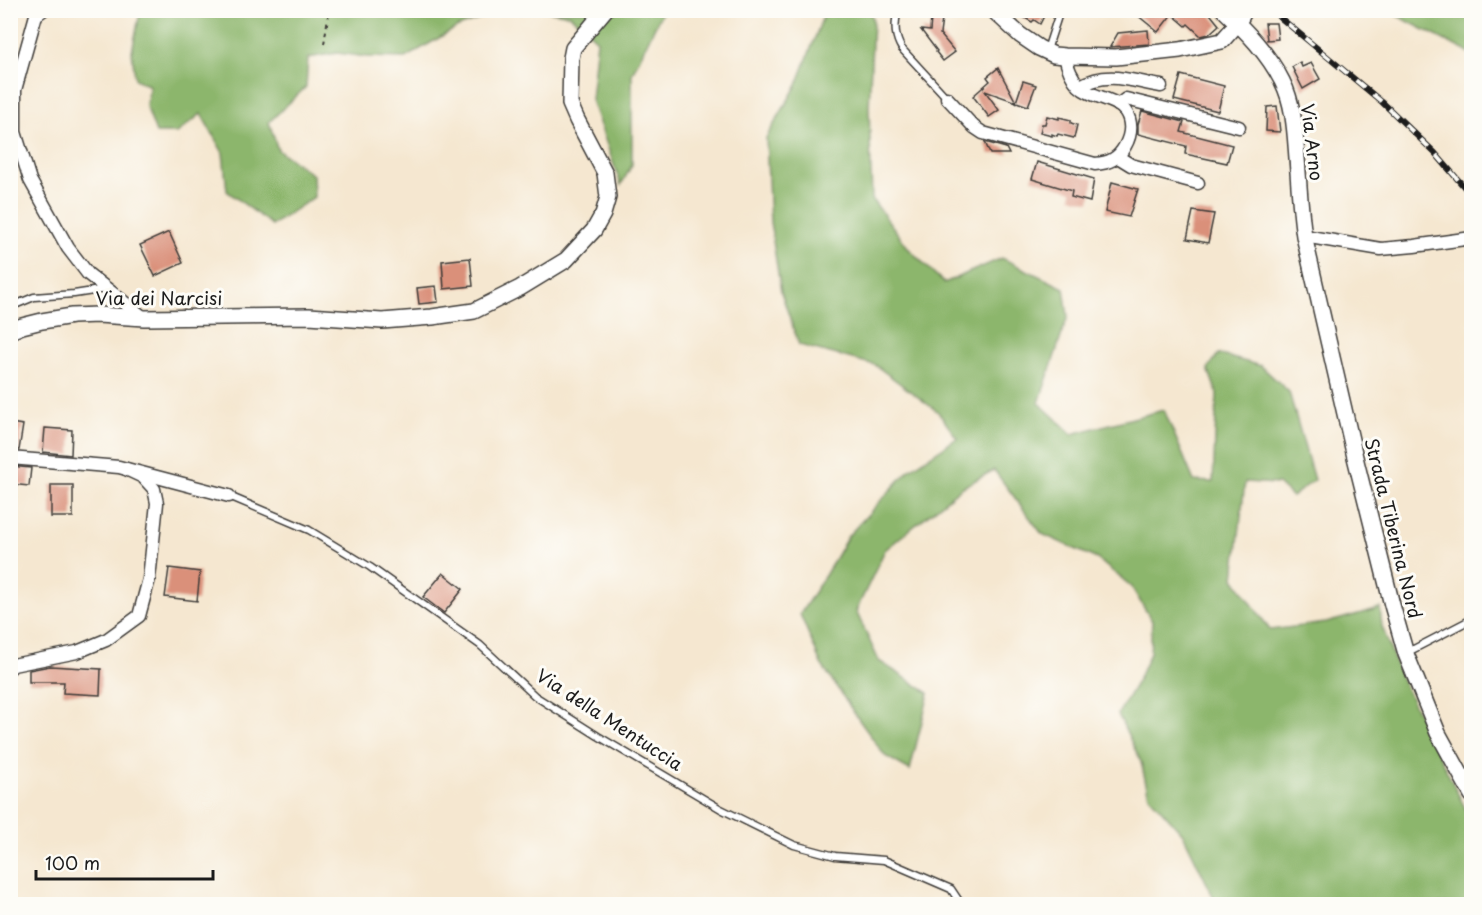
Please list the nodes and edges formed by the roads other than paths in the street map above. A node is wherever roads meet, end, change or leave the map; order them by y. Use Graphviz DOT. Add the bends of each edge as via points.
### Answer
graph roads {
  1 [pos="43,10"];
  2 [pos="606,10"];
  3 [pos="898,10"];
  4 [pos="993,10"];
  5 [pos="1060,10"];
  6 [pos="1224,10"];
  7 [pos="1243,15"];
  8 [pos="1046,51"];
  9 [pos="1065,56"];
  10 [pos="1080,86"];
  11 [pos="1161,86"];
  12 [pos="947,99"];
  13 [pos="1118,105"];
  14 [pos="1239,127"];
  15 [pos="1118,157"];
  16 [pos="1198,183"];
  17 [pos="1304,236"];
  18 [pos="1472,238"];
  19 [pos="1309,259"];
  20 [pos="107,288"];
  21 [pos="10,307"];
  22 [pos="144,318"];
  23 [pos="10,331"];
  24 [pos="10,458"];
  25 [pos="126,468"];
  26 [pos="229,496"];
  27 [pos="1472,619"];
  28 [pos="1406,654"];
  29 [pos="10,668"];
  30 [pos="1472,795"];
  31 [pos="961,904"];
  1 -- 20 [label="street" via="36,15 15,90 15,132 30,180 68,248 88,274"];
  2 -- 22 [label="street, Via dei Narcisi" via="573,48 570,104 604,173 608,197 594,230 566,260 474,310 432,317 382,321 309,316"];
  3 -- 12 [label="lane" via="898,42"];
  4 -- 8 [label="street"];
  5 -- 8 [label="lane"];
  6 -- 7 [label="street, Via Arno"];
  7 -- 9 [label="street" via="1222,41 1212,44 1116,57"];
  7 -- 17 [label="street, Via Arno" via="1254,40 1283,83 1294,122"];
  8 -- 9 [label="street"];
  9 -- 10 [label="street"];
  10 -- 11 [label="street" via="1090,80 1112,77"];
  10 -- 13 [label="street"];
  12 -- 15 [label="street" via="983,133 1095,164 1106,164"];
  13 -- 14 [label="street" via="1126,99"];
  13 -- 15 [label="street" via="1128,114 1132,127"];
  15 -- 16 [label="street" via="1131,165"];
  17 -- 18 [label="street" via="1381,249"];
  17 -- 19 [label="street, Via Arno"];
  19 -- 28 [label="street, Strada Tiberina Nord"];
  20 -- 21 [label="lane" via="34,297"];
  20 -- 22 [label="street"];
  22 -- 23 [label="street, Via dei Narcisi" via="72,316"];
  24 -- 25 [label="street, Via della Mentuccia"];
  25 -- 26 [label="street, Via della Mentuccia"];
  25 -- 29 [label="street, Via della Mentuccia" via="154,489 157,503 149,579 139,616 106,640 77,652"];
  26 -- 31 [label="lane, Via della Mentuccia" via="309,530 370,567 480,645 535,696 721,809 794,845 835,856 884,860 951,889"];
  27 -- 28 [label="lane"];
  28 -- 30 [label="street, Strada Tiberina Nord" via="1438,733"];
}
